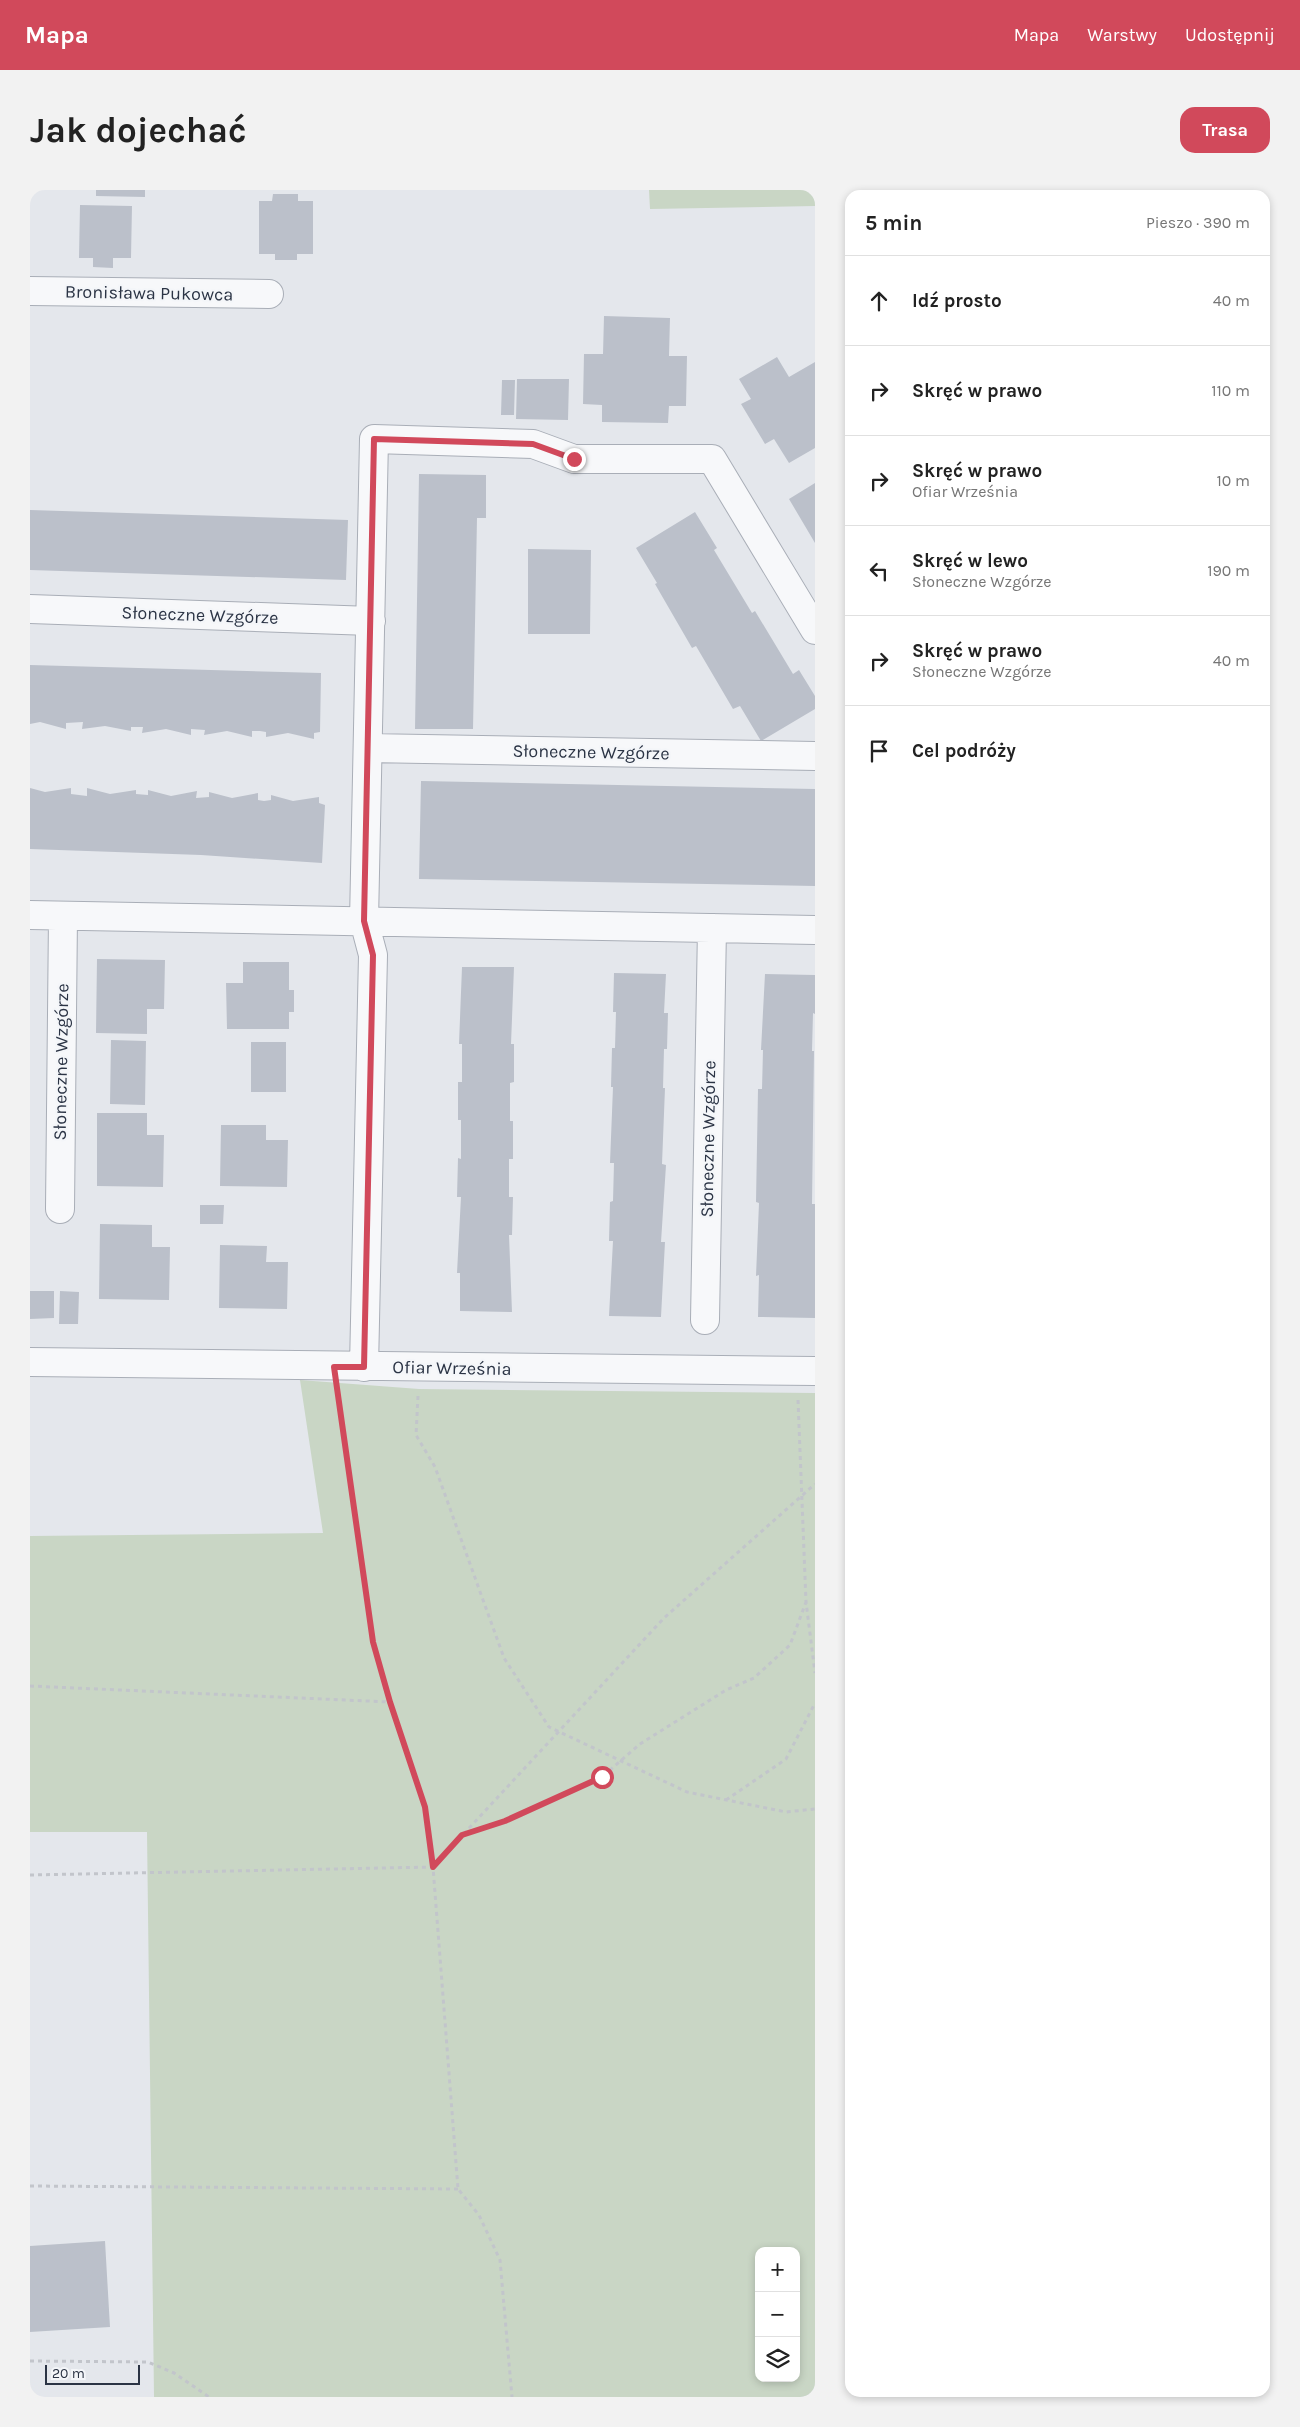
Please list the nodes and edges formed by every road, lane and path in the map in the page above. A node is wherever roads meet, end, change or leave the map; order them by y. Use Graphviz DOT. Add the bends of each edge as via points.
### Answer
graph roads {
  1 [pos="30,291"];
  2 [pos="268,294"];
  3 [pos="30,609"];
  4 [pos="371,621"];
  5 [pos="815,630"];
  6 [pos="368,748"];
  7 [pos="815,756"];
  8 [pos="30,915"];
  9 [pos="63,916"];
  10 [pos="364,921"];
  11 [pos="712,928"];
  12 [pos="815,930"];
  13 [pos="60,1209"];
  14 [pos="705,1320"];
  15 [pos="30,1362"];
  16 [pos="334,1367"];
  17 [pos="364,1367"];
  18 [pos="433,1368"];
  19 [pos="806,1371"];
  20 [pos="815,1484"];
  21 [pos="806,1602"];
  22 [pos="815,1673"];
  23 [pos="30,1686"];
  24 [pos="390,1702"];
  25 [pos="815,1703"];
  26 [pos="726,1800"];
  27 [pos="815,1809"];
  28 [pos="462,1835"];
  29 [pos="433,1867"];
  30 [pos="30,1875"];
  31 [pos="30,2186"];
  32 [pos="458,2189"];
  33 [pos="30,2361"];
  34 [pos="209,2397"];
  35 [pos="512,2397"];
  1 -- 2 [label="street, Bronisława Pukowca"];
  3 -- 4 [label="street, Słoneczne Wzgórze"];
  4 -- 5 [label="street" via="374,439 533,444 574,459 712,459"];
  4 -- 6 [label="street"];
  6 -- 7 [label="street, Słoneczne Wzgórze"];
  6 -- 10 [label="street"];
  8 -- 9 [label="street"];
  9 -- 10 [label="street"];
  9 -- 13 [label="street, Słoneczne Wzgórze"];
  10 -- 11 [label="street"];
  10 -- 17 [label="street" via="373,955"];
  11 -- 12 [label="street"];
  11 -- 14 [label="street, Słoneczne Wzgórze"];
  15 -- 16 [label="street, Ofiar Września"];
  16 -- 17 [label="street, Ofiar Września"];
  16 -- 24 [label="path" via="373,1642"];
  17 -- 18 [label="street, Ofiar Września"];
  18 -- 19 [label="street, Ofiar Września"];
  18 -- 26 [label="path" via="419,1389 416,1435 435,1467 504,1658 549,1727 687,1792"];
  19 -- 21 [label="path"];
  20 -- 28 [label="path" via="664,1618"];
  21 -- 22 [label="path"];
  21 -- 28 [label="path" via="790,1645 754,1678 726,1690 640,1744 602,1777 505,1821"];
  23 -- 24 [label="path"];
  24 -- 29 [label="path" via="425,1807"];
  25 -- 26 [label="path" via="786,1759"];
  26 -- 27 [label="path" via="786,1812"];
  28 -- 29 [label="path"];
  29 -- 30 [label="path"];
  29 -- 32 [label="path"];
  31 -- 32 [label="path"];
  32 -- 35 [label="path" via="479,2215 500,2260"];
  33 -- 34 [label="path" via="148,2362 174,2373"];
}
